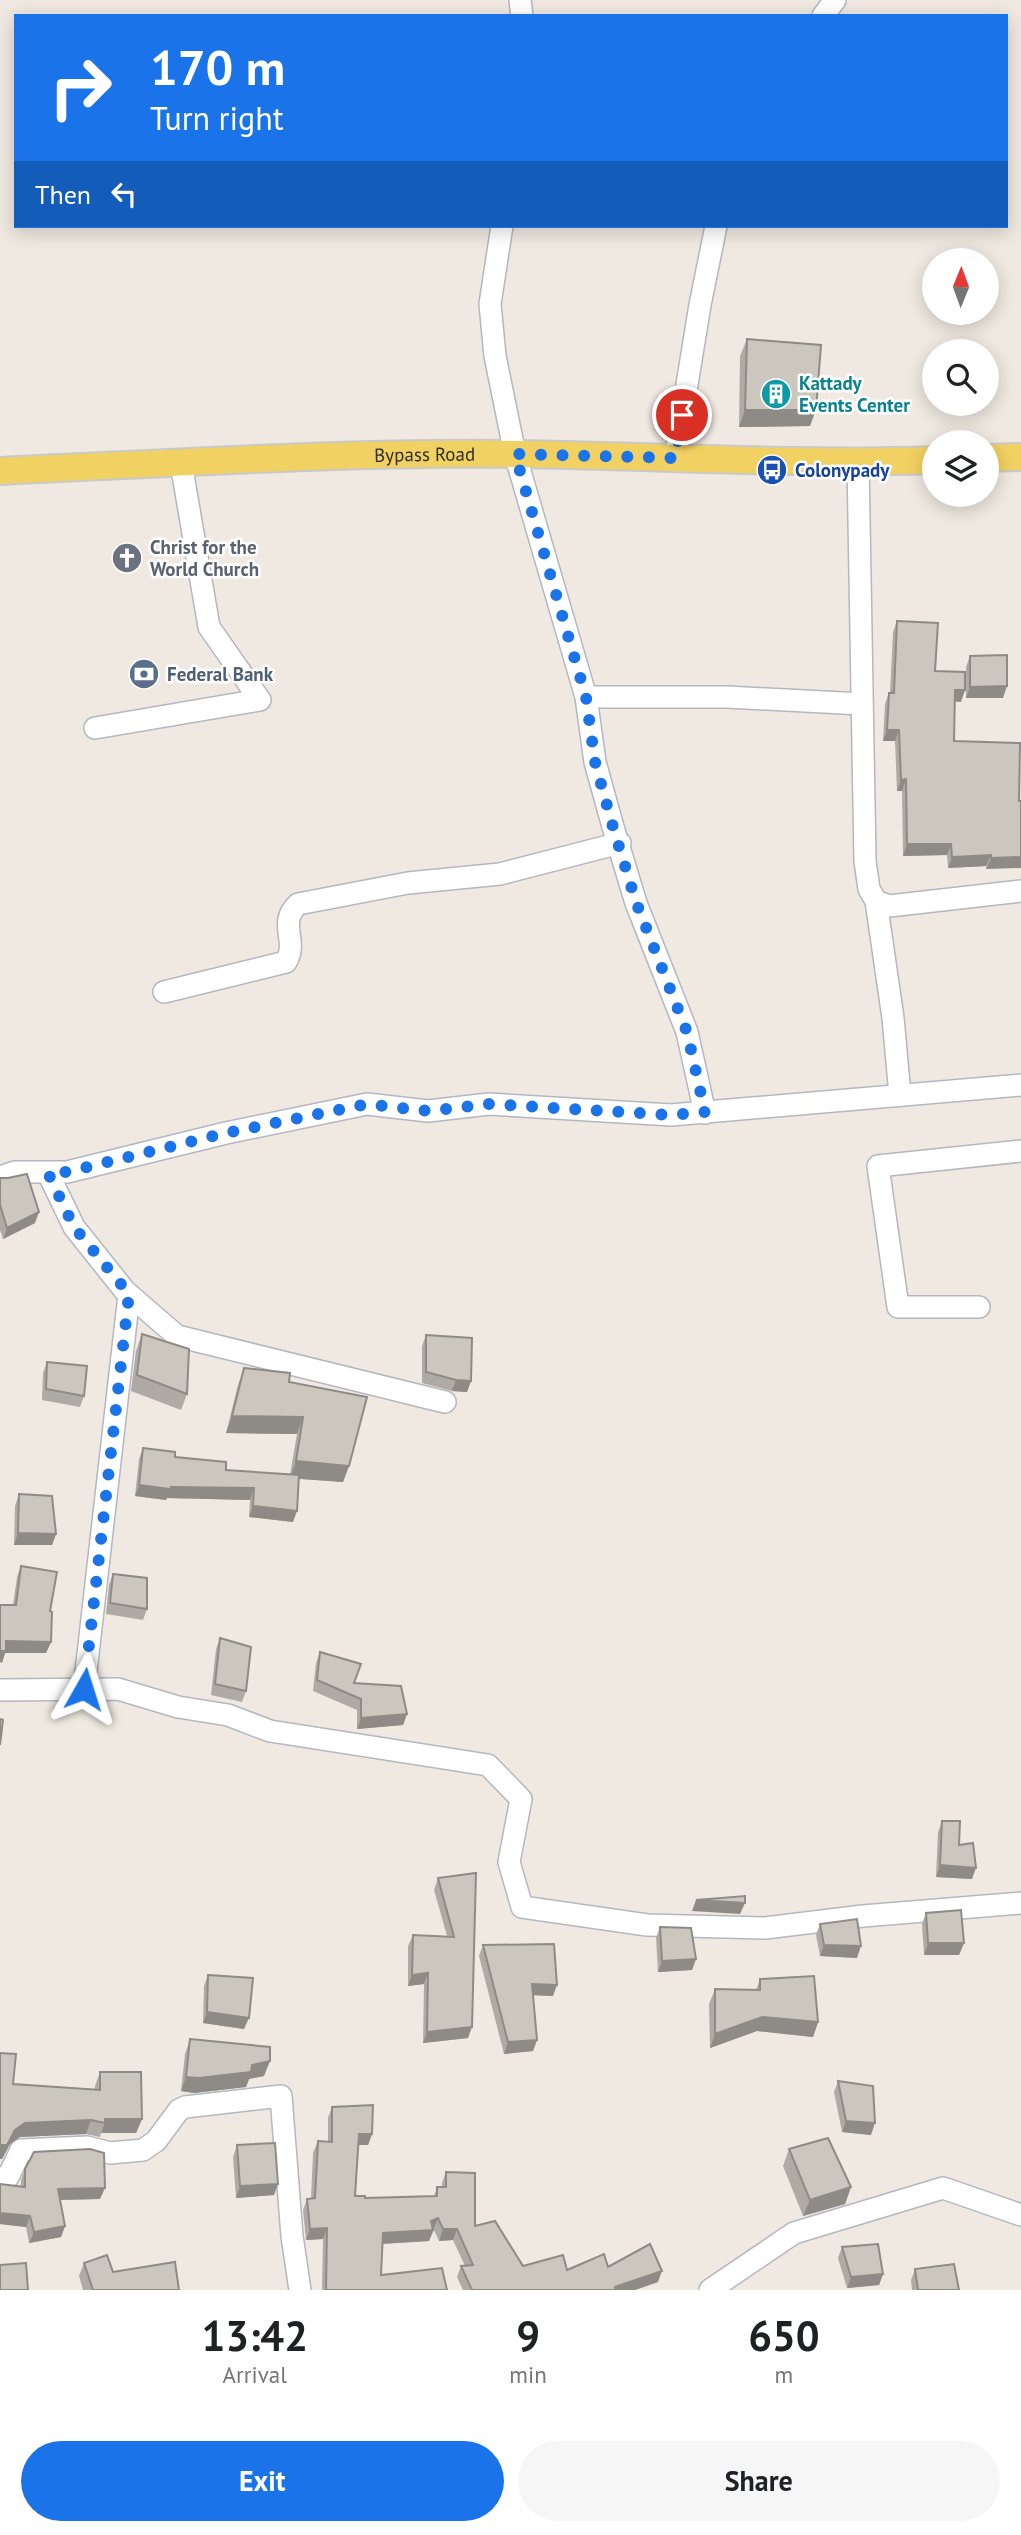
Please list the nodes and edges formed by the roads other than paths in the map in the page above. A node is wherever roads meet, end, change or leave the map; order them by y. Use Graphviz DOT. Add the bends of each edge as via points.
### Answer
graph roads {
  1 [pos="502,228"];
  2 [pos="716,228"];
  3 [pos="515,454"];
  4 [pos="1021,457"];
  5 [pos="675,458"];
  6 [pos="999,458"];
  7 [pos="922,460"];
  8 [pos="858,461"];
  9 [pos="181,463"];
  10 [pos="0,471"];
  11 [pos="586,697"];
  12 [pos="862,704"];
  13 [pos="95,728"];
  14 [pos="620,842"];
  15 [pos="1021,891"];
  16 [pos="876,901"];
  17 [pos="164,992"];
  18 [pos="1021,1085"];
  19 [pos="900,1095"];
  20 [pos="705,1112"];
  21 [pos="1021,1151"];
  22 [pos="48,1173"];
  23 [pos="0,1177"];
  24 [pos="129,1294"];
  25 [pos="979,1307"];
  26 [pos="445,1402"];
  27 [pos="84,1689"];
  28 [pos="0,1690"];
  29 [pos="1021,1903"];
  30 [pos="0,2178"];
  31 [pos="1021,2215"];
  32 [pos="300,2290"];
  33 [pos="709,2290"];
  1 -- 3 [label="street" via="492,282 491,326"];
  2 -- 5 [label="street"];
  3 -- 5 [label="main road, Bypass Road"];
  3 -- 9 [label="main road, Bypass Road"];
  3 -- 11 [label="street"];
  4 -- 6 [label="main road"];
  5 -- 8 [label="main road, Bypass Road"];
  7 -- 8 [label="main road, Bypass Road"];
  8 -- 12 [label="street"];
  9 -- 10 [label="main road, Bypass Road"];
  9 -- 13 [label="street" via="209,627 260,700"];
  11 -- 12 [label="street" via="727,697"];
  11 -- 14 [label="street" via="595,762"];
  12 -- 16 [label="street" via="865,861 869,889"];
  14 -- 17 [label="street" via="500,874 408,883 298,904 287,919 291,954 286,962"];
  14 -- 20 [label="street" via="636,902 687,1032"];
  15 -- 16 [label="street" via="889,906"];
  16 -- 19 [label="street"];
  18 -- 19 [label="street"];
  19 -- 20 [label="street"];
  20 -- 22 [label="street" via="671,1115 489,1104 428,1111 367,1104"];
  21 -- 25 [label="street" via="878,1166 898,1307"];
  22 -- 23 [label="street" via="15,1172"];
  22 -- 24 [label="street" via="74,1227"];
  24 -- 26 [label="street" via="177,1336"];
  24 -- 27 [label="street"];
  27 -- 28 [label="street"];
  27 -- 29 [label="street" via="118,1689 178,1707 228,1715 270,1731 488,1765 521,1799 509,1862 522,1907 647,1924 765,1928"];
  30 -- 32 [label="street" via="8,2177 21,2150 143,2150 185,2107 281,2096"];
  31 -- 33 [label="street" via="943,2188 794,2233"];
}
